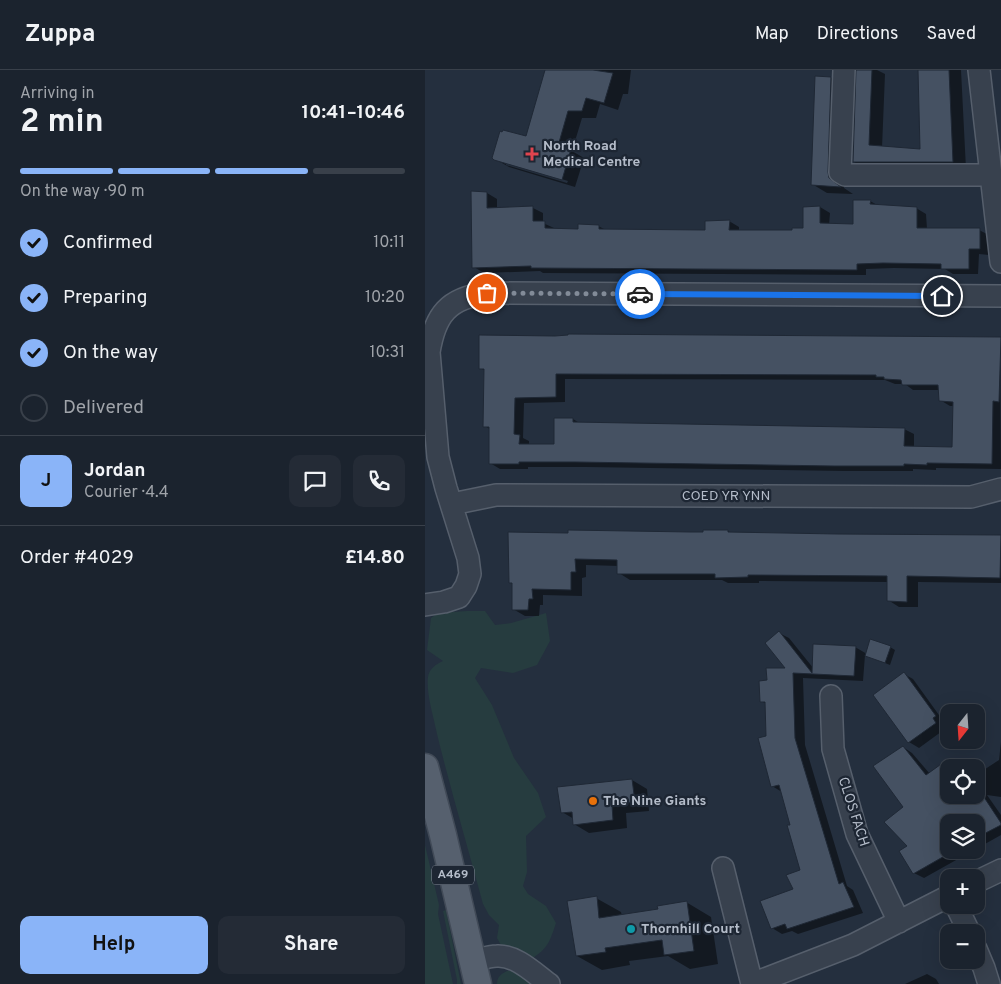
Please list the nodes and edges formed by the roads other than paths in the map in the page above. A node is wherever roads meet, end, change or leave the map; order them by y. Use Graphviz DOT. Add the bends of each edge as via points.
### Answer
graph roads {
  1 [pos="844,70"];
  2 [pos="979,70"];
  3 [pos="995,184"];
  4 [pos="1001,262"];
  5 [pos="1001,296"];
  6 [pos="1001,489"];
  7 [pos="452,504"];
  8 [pos="425,605"];
  9 [pos="831,696"];
  10 [pos="425,767"];
  11 [pos="723,868"];
  12 [pos="1001,870"];
  13 [pos="985,878"];
  14 [pos="940,901"];
  15 [pos="899,922"];
  16 [pos="985,968"];
  17 [pos="475,973"];
  18 [pos="549,984"];
  19 [pos="752,984"];
  20 [pos="989,984"];
  1 -- 3 [label="street" via="839,172 845,175"];
  2 -- 3 [label="street"];
  3 -- 4 [label="street"];
  5 -- 7 [label="street" via="471,295 448,306 431,336 429,352 438,457"];
  6 -- 7 [label="street, COED YR YNN" via="971,497 496,495"];
  7 -- 8 [label="street" via="470,574 467,586 459,597"];
  9 -- 15 [label="street, CLOS FACH" via="833,749 857,834"];
  10 -- 17 [label="main road, A469"];
  11 -- 19 [label="street"];
  12 -- 13 [label="street"];
  14 -- 15 [label="street"];
  15 -- 19 [label="street" via="853,945"];
  16 -- 20 [label="street"];
  17 -- 18 [label="street" via="496,956 505,957 522,964"];
}
